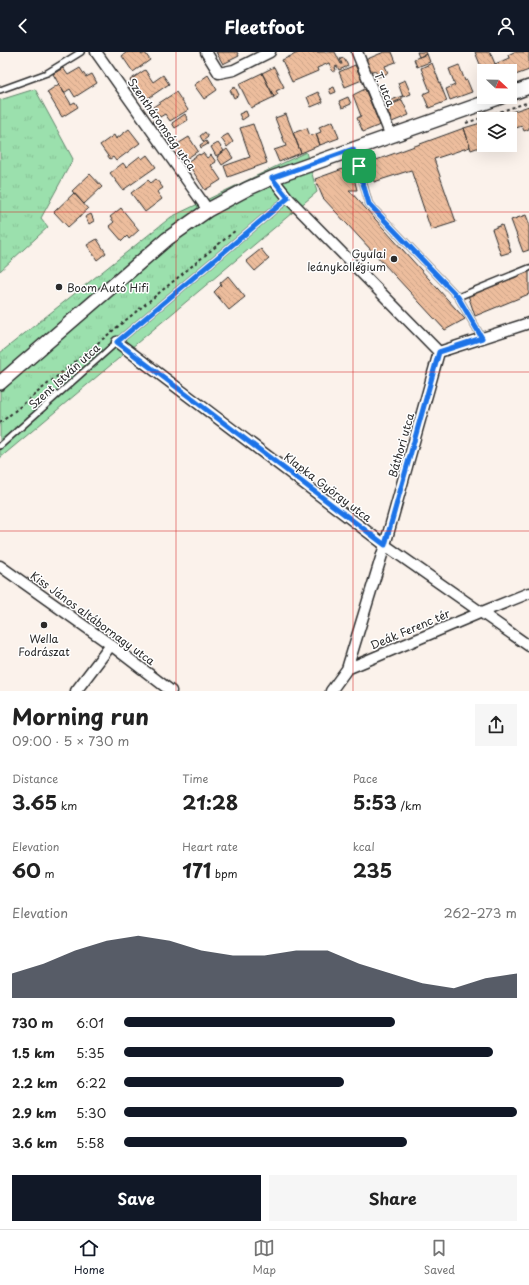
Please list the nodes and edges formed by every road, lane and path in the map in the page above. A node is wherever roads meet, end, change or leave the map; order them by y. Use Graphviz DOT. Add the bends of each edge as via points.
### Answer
graph roads {
  1 [pos="81,52"];
  2 [pos="96,52"];
  3 [pos="206,52"];
  4 [pos="270,52"];
  5 [pos="357,52"];
  6 [pos="529,87"];
  7 [pos="0,90"];
  8 [pos="517,91"];
  9 [pos="481,104"];
  10 [pos="391,136"];
  11 [pos="353,149"];
  12 [pos="272,178"];
  13 [pos="288,198"];
  14 [pos="208,210"];
  15 [pos="529,268"];
  16 [pos="458,297"];
  17 [pos="529,323"];
  18 [pos="482,338"];
  19 [pos="117,342"];
  20 [pos="439,352"];
  21 [pos="0,383"];
  22 [pos="0,446"];
  23 [pos="385,545"];
  24 [pos="0,566"];
  25 [pos="529,593"];
  26 [pos="482,612"];
  27 [pos="112,645"];
  28 [pos="529,646"];
  29 [pos="347,669"];
  30 [pos="76,691"];
  31 [pos="171,691"];
  32 [pos="331,691"];
  1 -- 7 [label="lane" via="47,73"];
  2 -- 14 [label="street, Szentháromság utca"];
  3 -- 4 [label="street" via="219,73 234,70"];
  5 -- 10 [label="street, T. utca"];
  6 -- 8 [label="street"];
  9 -- 10 [label="street"];
  10 -- 11 [label="street"];
  11 -- 12 [label="street"];
  11 -- 16 [label="lane" via="369,204"];
  12 -- 13 [label="street"];
  12 -- 14 [label="street"];
  13 -- 19 [label="lane, Szent István utca"];
  13 -- 20 [label="street"];
  14 -- 21 [label="street" via="167,239"];
  15 -- 16 [label="lane"];
  16 -- 18 [label="lane"];
  17 -- 18 [label="street"];
  18 -- 20 [label="street"];
  19 -- 22 [label="lane, Szent István utca"];
  19 -- 23 [label="street, Klapka György utca"];
  20 -- 23 [label="street, Báthori utca"];
  23 -- 26 [label="street, Klapka György utca"];
  23 -- 29 [label="street, Deák Ferenc tér"];
  24 -- 27 [label="street, Kiss János altábornagy utca"];
  25 -- 26 [label="street, Deák Ferenc tér"];
  26 -- 28 [label="street, Klapka György utca"];
  26 -- 29 [label="street, Deák Ferenc tér"];
  27 -- 30 [label="street"];
  27 -- 31 [label="street, Kiss János altábornagy utca"];
  29 -- 32 [label="street, Deák Ferenc tér"];
}
